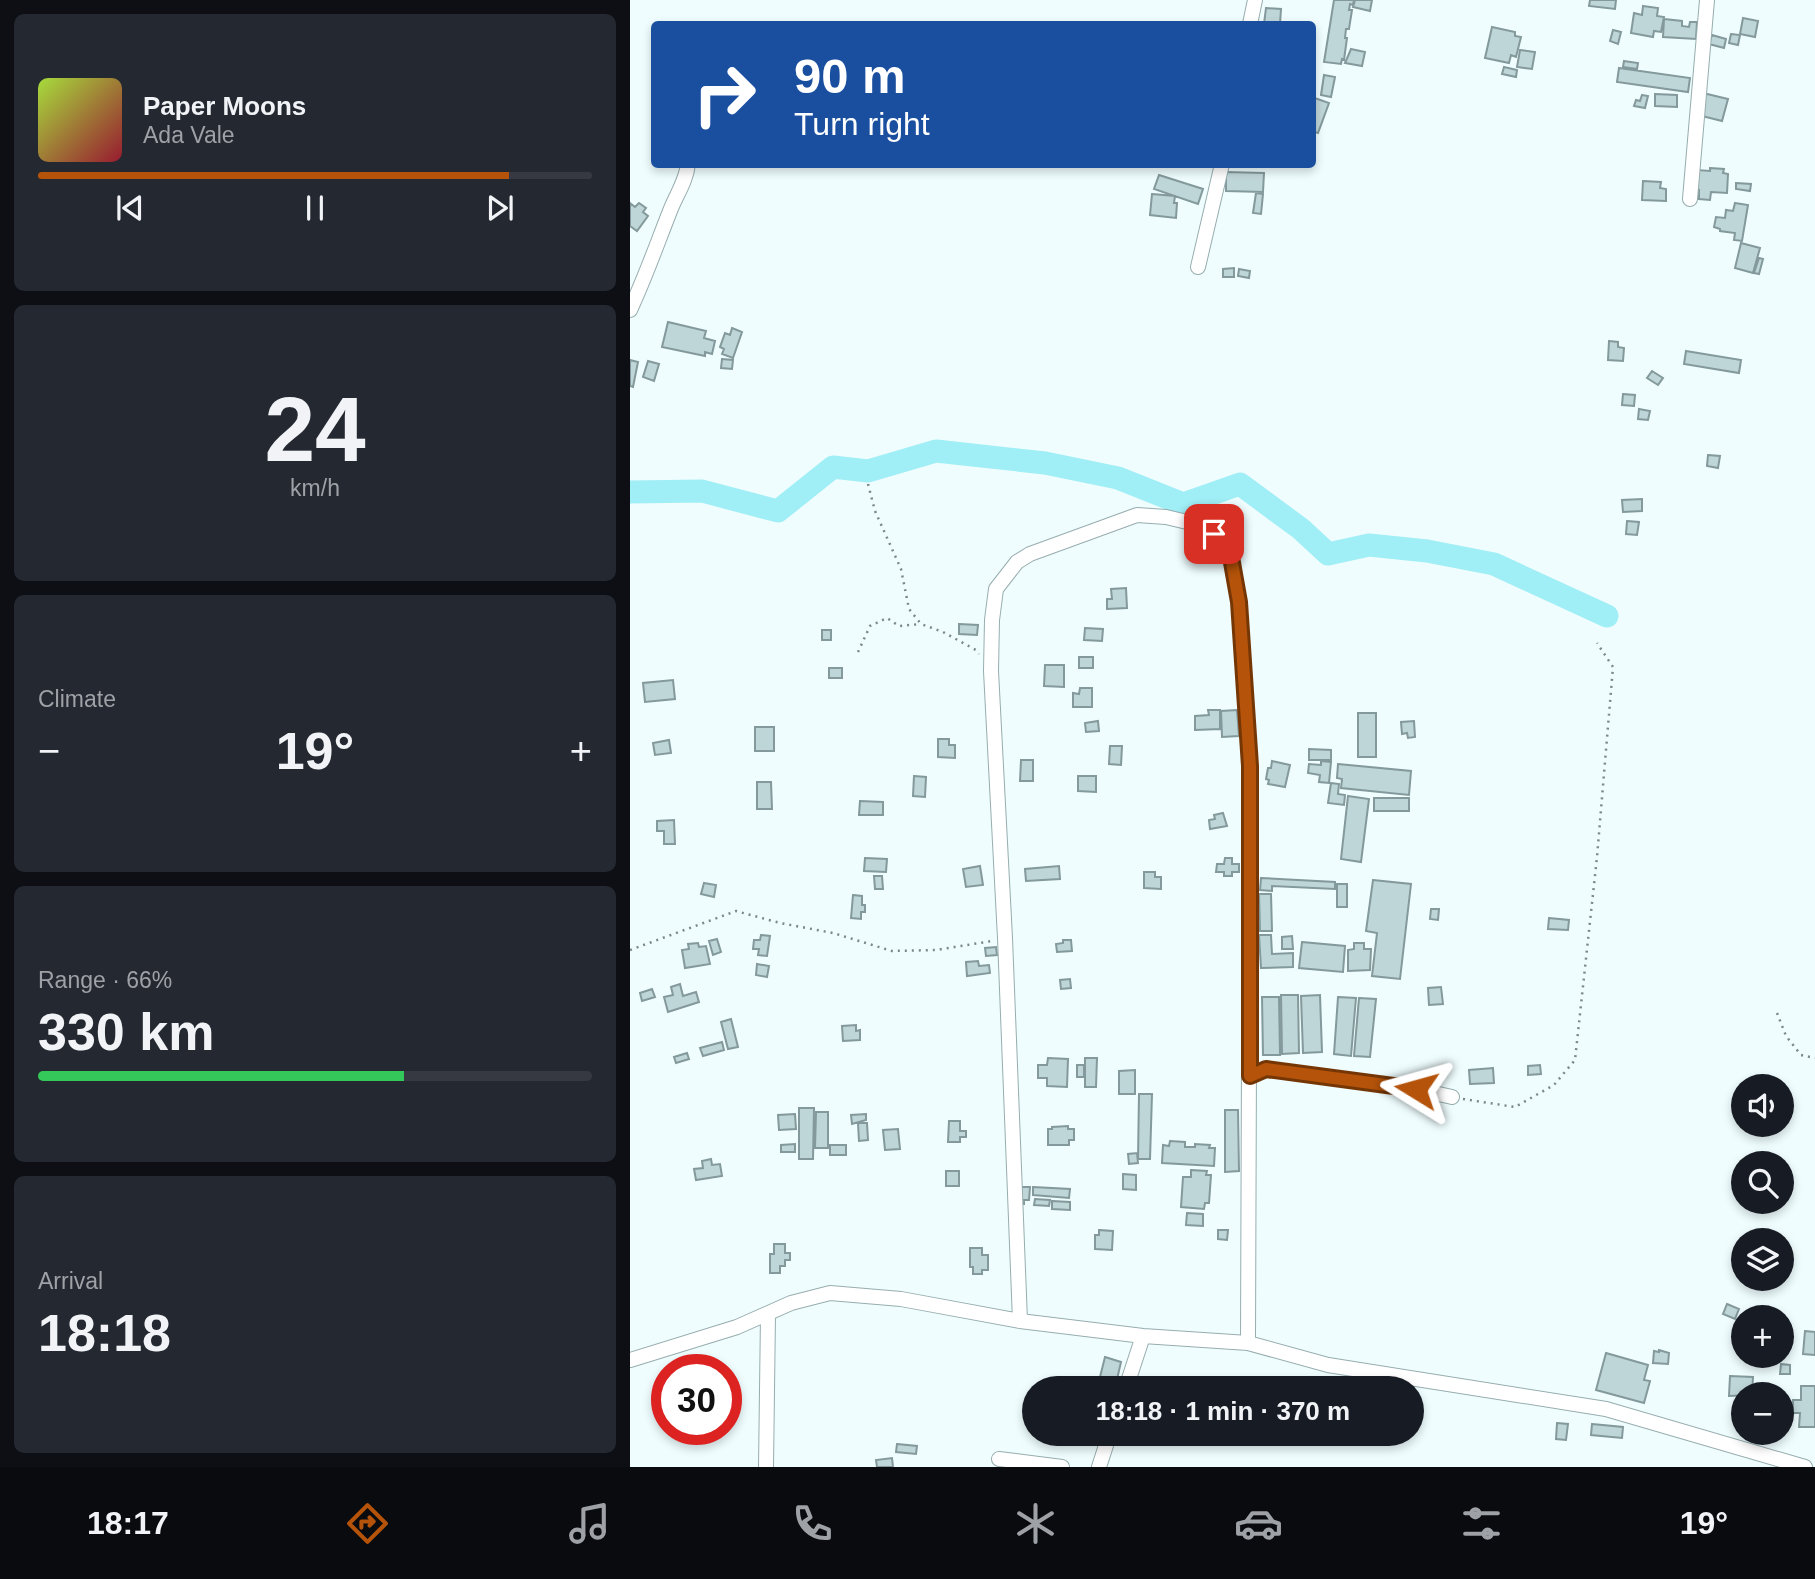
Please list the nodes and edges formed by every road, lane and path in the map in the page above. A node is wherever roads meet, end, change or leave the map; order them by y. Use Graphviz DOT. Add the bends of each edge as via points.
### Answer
graph roads {
  1 [pos="1255,0"];
  2 [pos="1707,0"];
  3 [pos="1251,21"];
  4 [pos="688,168"];
  5 [pos="1221,168"];
  6 [pos="1690,199"];
  7 [pos="1198,267"];
  8 [pos="630,310"];
  9 [pos="868,484"];
  10 [pos="920,624"];
  11 [pos="1597,643"];
  12 [pos="858,652"];
  13 [pos="991,671"];
  14 [pos="1005,938"];
  15 [pos="630,950"];
  16 [pos="1777,1013"];
  17 [pos="1815,1058"];
  18 [pos="1250,1076"];
  19 [pos="1452,1097"];
  20 [pos="768,1314"];
  21 [pos="1020,1321"];
  22 [pos="1143,1336"];
  23 [pos="1248,1343"];
  24 [pos="630,1360"];
  25 [pos="1130,1376"];
  26 [pos="1105,1446"];
  27 [pos="999,1459"];
  28 [pos="766,1467"];
  29 [pos="1062,1467"];
  30 [pos="1098,1467"];
  31 [pos="1805,1467"];
  1 -- 3 [label="street"];
  2 -- 6 [label="street"];
  4 -- 8 [label="street"];
  5 -- 7 [label="street"];
  9 -- 10 [label="path" via="901,569 909,609"];
  10 -- 12 [label="path" via="899,626 887,618 870,626"];
  10 -- 13 [label="path" via="976,650"];
  11 -- 19 [label="path" via="1613,667 1575,1060 1554,1085 1515,1107"];
  13 -- 14 [label="street"];
  13 -- 18 [label="street" via="996,589 1017,562 1030,554 1138,515 1187,522 1214,534 1231,557 1239,602 1250,766"];
  14 -- 15 [label="path" via="936,950 892,951 736,911"];
  14 -- 21 [label="street"];
  16 -- 17 [label="path" via="1786,1036 1801,1055"];
  18 -- 19 [label="street" via="1266,1069"];
  18 -- 23 [label="street"];
  20 -- 21 [label="street" via="830,1293 901,1299"];
  20 -- 24 [label="street"];
  20 -- 28 [label="street"];
  21 -- 22 [label="street"];
  22 -- 23 [label="street"];
  22 -- 25 [label="street"];
  23 -- 31 [label="street" via="1328,1365 1606,1409"];
  26 -- 30 [label="street"];
  27 -- 29 [label="street"];
}
